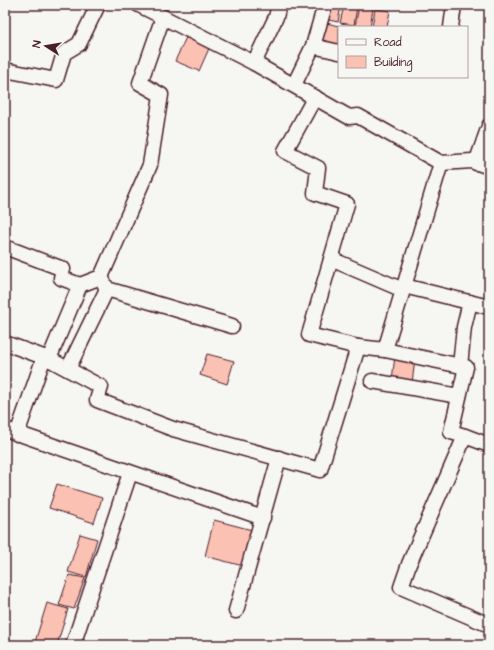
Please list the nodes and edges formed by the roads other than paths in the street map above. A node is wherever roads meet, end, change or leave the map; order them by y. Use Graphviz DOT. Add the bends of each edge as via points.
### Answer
graph roads {
  1 [pos="98,5"];
  2 [pos="138,5"];
  3 [pos="279,5"];
  4 [pos="325,5"];
  5 [pos="454,5"];
  6 [pos="163,17"];
  7 [pos="451,26"];
  8 [pos="313,46"];
  9 [pos="338,52"];
  10 [pos="254,63"];
  11 [pos="5,70"];
  12 [pos="294,85"];
  13 [pos="315,97"];
  14 [pos="489,126"];
  15 [pos="441,163"];
  16 [pos="483,165"];
  17 [pos="5,247"];
  18 [pos="331,258"];
  19 [pos="104,283"];
  20 [pos="80,285"];
  21 [pos="403,288"];
  22 [pos="470,302"];
  23 [pos="489,307"];
  24 [pos="232,326"];
  25 [pos="5,343"];
  26 [pos="358,347"];
  27 [pos="385,350"];
  28 [pos="47,358"];
  29 [pos="460,366"];
  30 [pos="68,369"];
  31 [pos="372,381"];
  32 [pos="459,396"];
  33 [pos="11,431"];
  34 [pos="465,436"];
  35 [pos="489,445"];
  36 [pos="280,458"];
  37 [pos="130,473"];
  38 [pos="263,518"];
  39 [pos="236,611"];
  40 [pos="489,625"];
  41 [pos="73,645"];
  1 -- 11 [label="street" via="79,44 64,53 56,80"];
  2 -- 6 [label="street"];
  3 -- 10 [label="street"];
  4 -- 8 [label="street"];
  5 -- 7 [label="street"];
  6 -- 10 [label="street"];
  6 -- 19 [label="street" via="140,83 162,95 150,165"];
  8 -- 9 [label="street"];
  8 -- 12 [label="street"];
  10 -- 12 [label="street"];
  12 -- 13 [label="street"];
  13 -- 15 [label="street" via="349,117 358,116"];
  13 -- 18 [label="street" via="285,151 318,168 316,193 347,204"];
  14 -- 16 [label="street"];
  15 -- 16 [label="street" via="472,161"];
  15 -- 21 [label="street"];
  17 -- 20 [label="street" via="63,269 61,278"];
  18 -- 21 [label="street"];
  18 -- 26 [label="street" via="309,335"];
  19 -- 20 [label="street"];
  19 -- 24 [label="street"];
  19 -- 30 [label="street"];
  20 -- 28 [label="street"];
  21 -- 22 [label="street"];
  21 -- 27 [label="street"];
  22 -- 23 [label="street"];
  22 -- 29 [label="street" via="464,327"];
  25 -- 28 [label="street"];
  26 -- 27 [label="street"];
  26 -- 36 [label="street" via="320,470"];
  27 -- 29 [label="street"];
  28 -- 30 [label="street"];
  28 -- 33 [label="street"];
  29 -- 32 [label="street" via="466,367"];
  30 -- 36 [label="street" via="101,387 97,400 173,429"];
  31 -- 32 [label="street"];
  32 -- 34 [label="street" via="451,432"];
  33 -- 37 [label="street"];
  34 -- 35 [label="street"];
  34 -- 40 [label="street" via="401,587"];
  36 -- 38 [label="street"];
  37 -- 38 [label="street"];
  37 -- 41 [label="street"];
  38 -- 39 [label="street"];
}
